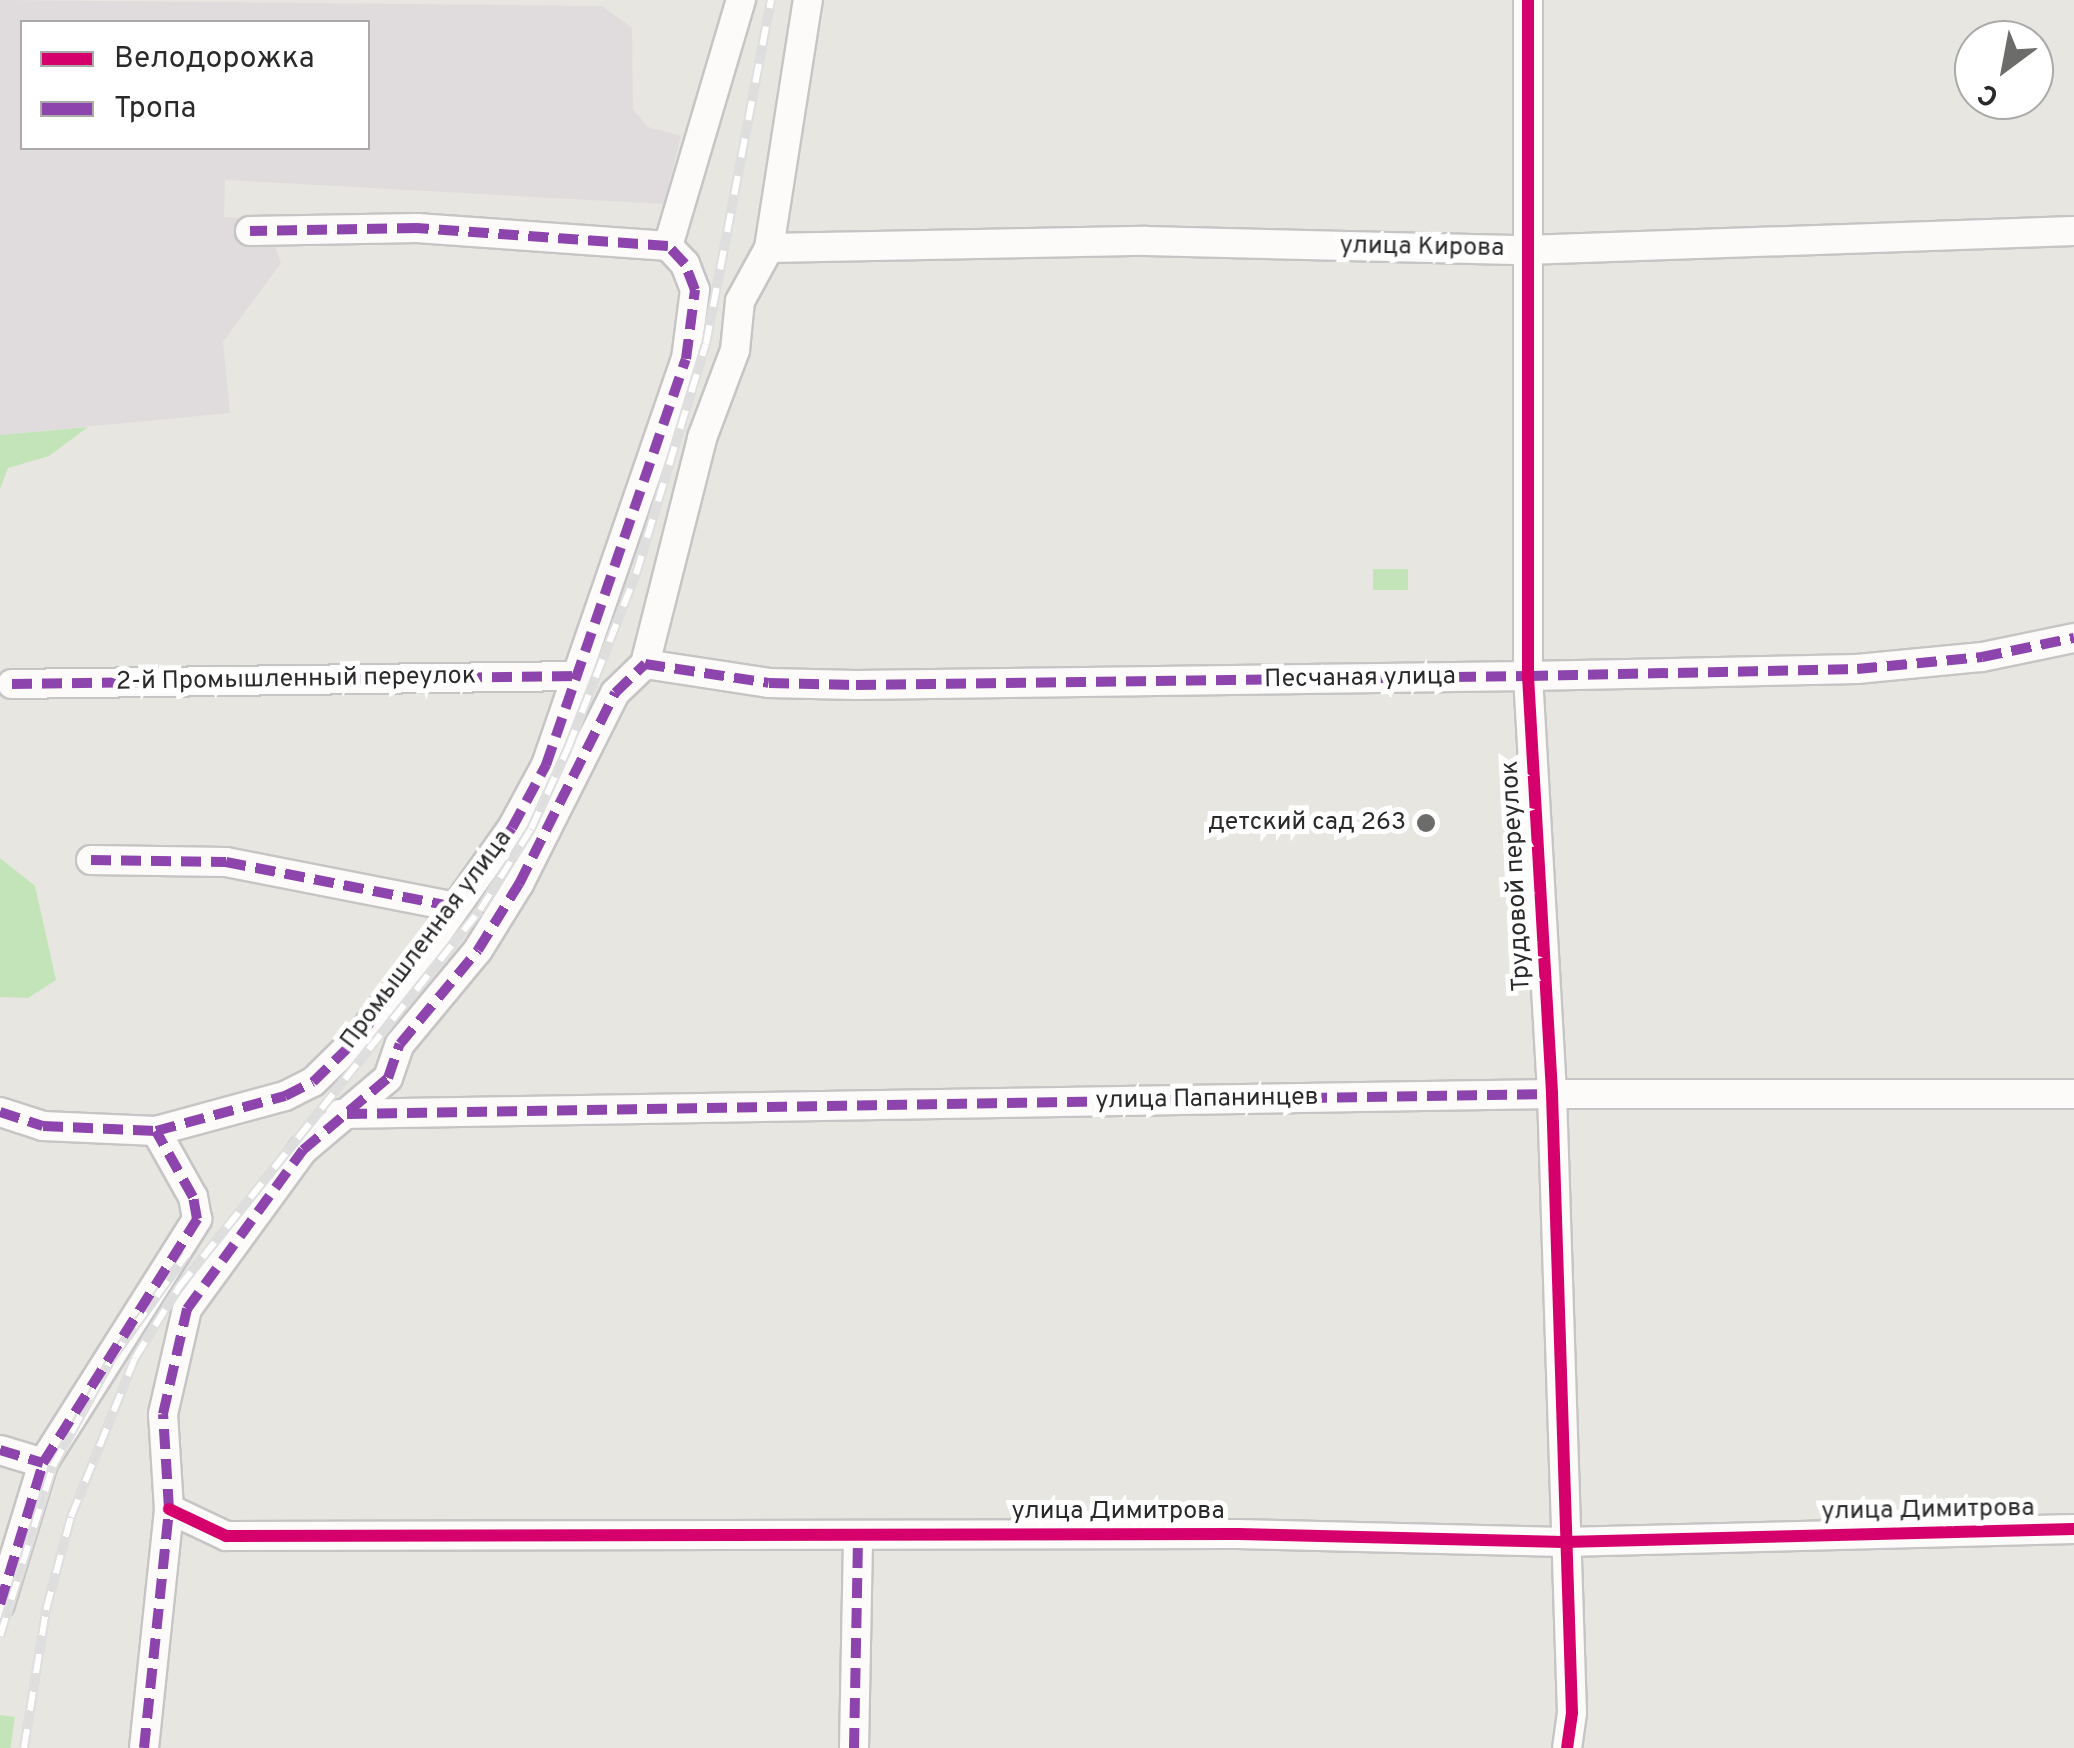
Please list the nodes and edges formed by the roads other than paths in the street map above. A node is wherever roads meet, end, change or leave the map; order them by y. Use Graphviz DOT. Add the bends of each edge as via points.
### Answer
graph roads {
  1 [pos="741,0"];
  2 [pos="808,0"];
  3 [pos="1528,0"];
  4 [pos="250,231"];
  5 [pos="2074,231"];
  6 [pos="668,246"];
  7 [pos="769,248"];
  8 [pos="1525,250"];
  9 [pos="2074,638"];
  10 [pos="645,664"];
  11 [pos="579,676"];
  12 [pos="1528,676"];
  13 [pos="12,684"];
  14 [pos="91,860"];
  15 [pos="451,906"];
  16 [pos="1552,1094"];
  17 [pos="2074,1094"];
  18 [pos="0,1112"];
  19 [pos="340,1114"];
  20 [pos="156,1131"];
  21 [pos="0,1450"];
  22 [pos="42,1462"];
  23 [pos="169,1510"];
  24 [pos="2074,1530"];
  25 [pos="858,1536"];
  26 [pos="1564,1542"];
  27 [pos="0,1604"];
  28 [pos="144,1748"];
  29 [pos="854,1748"];
  30 [pos="1567,1748"];
  1 -- 6 [label="street"];
  2 -- 7 [label="street"];
  3 -- 8 [label="street, Трудовой переулок"];
  4 -- 6 [label="street" via="417,228"];
  5 -- 8 [label="street, улица Кирова"];
  6 -- 11 [label="street, Промышленная улица" via="685,264 694,290 686,359"];
  7 -- 8 [label="street, улица Кирова" via="1146,241"];
  7 -- 10 [label="street" via="740,302 735,350 702,438"];
  8 -- 12 [label="street, Трудовой переулок"];
  9 -- 12 [label="street, Песчаная улица" via="1982,657 1857,669"];
  10 -- 12 [label="street, Песчаная улица" via="769,683 856,685"];
  10 -- 19 [label="street, Промышленная улица" via="615,693 571,790 478,950 400,1044 378,1092"];
  11 -- 13 [label="street, 2-й Промышленный переулок"];
  11 -- 15 [label="street, Промышленная улица" via="546,764 512,828"];
  12 -- 16 [label="street, Трудовой переулок"];
  14 -- 15 [label="street" via="226,862"];
  15 -- 20 [label="street, Промышленная улица" via="361,1035 312,1082 285,1096"];
  16 -- 17 [label="street, улица Папанинцев"];
  16 -- 19 [label="street, улица Папанинцев"];
  16 -- 26 [label="street, Трудовой переулок"];
  18 -- 20 [label="street, Промышленная улица" via="44,1126"];
  19 -- 23 [label="street, Промышленная улица" via="273,1188 187,1309 164,1414"];
  20 -- 22 [label="street" via="194,1198 197,1219"];
  21 -- 22 [label="street"];
  22 -- 27 [label="street"];
  23 -- 25 [label="street, улица Димитрова" via="226,1536"];
  23 -- 28 [label="street, Промышленная улица"];
  24 -- 26 [label="street, улица Димитрова"];
  25 -- 26 [label="street, улица Димитрова" via="1237,1534"];
  25 -- 29 [label="street"];
  26 -- 30 [label="street, Трудовой переулок" via="1572,1713"];
}
